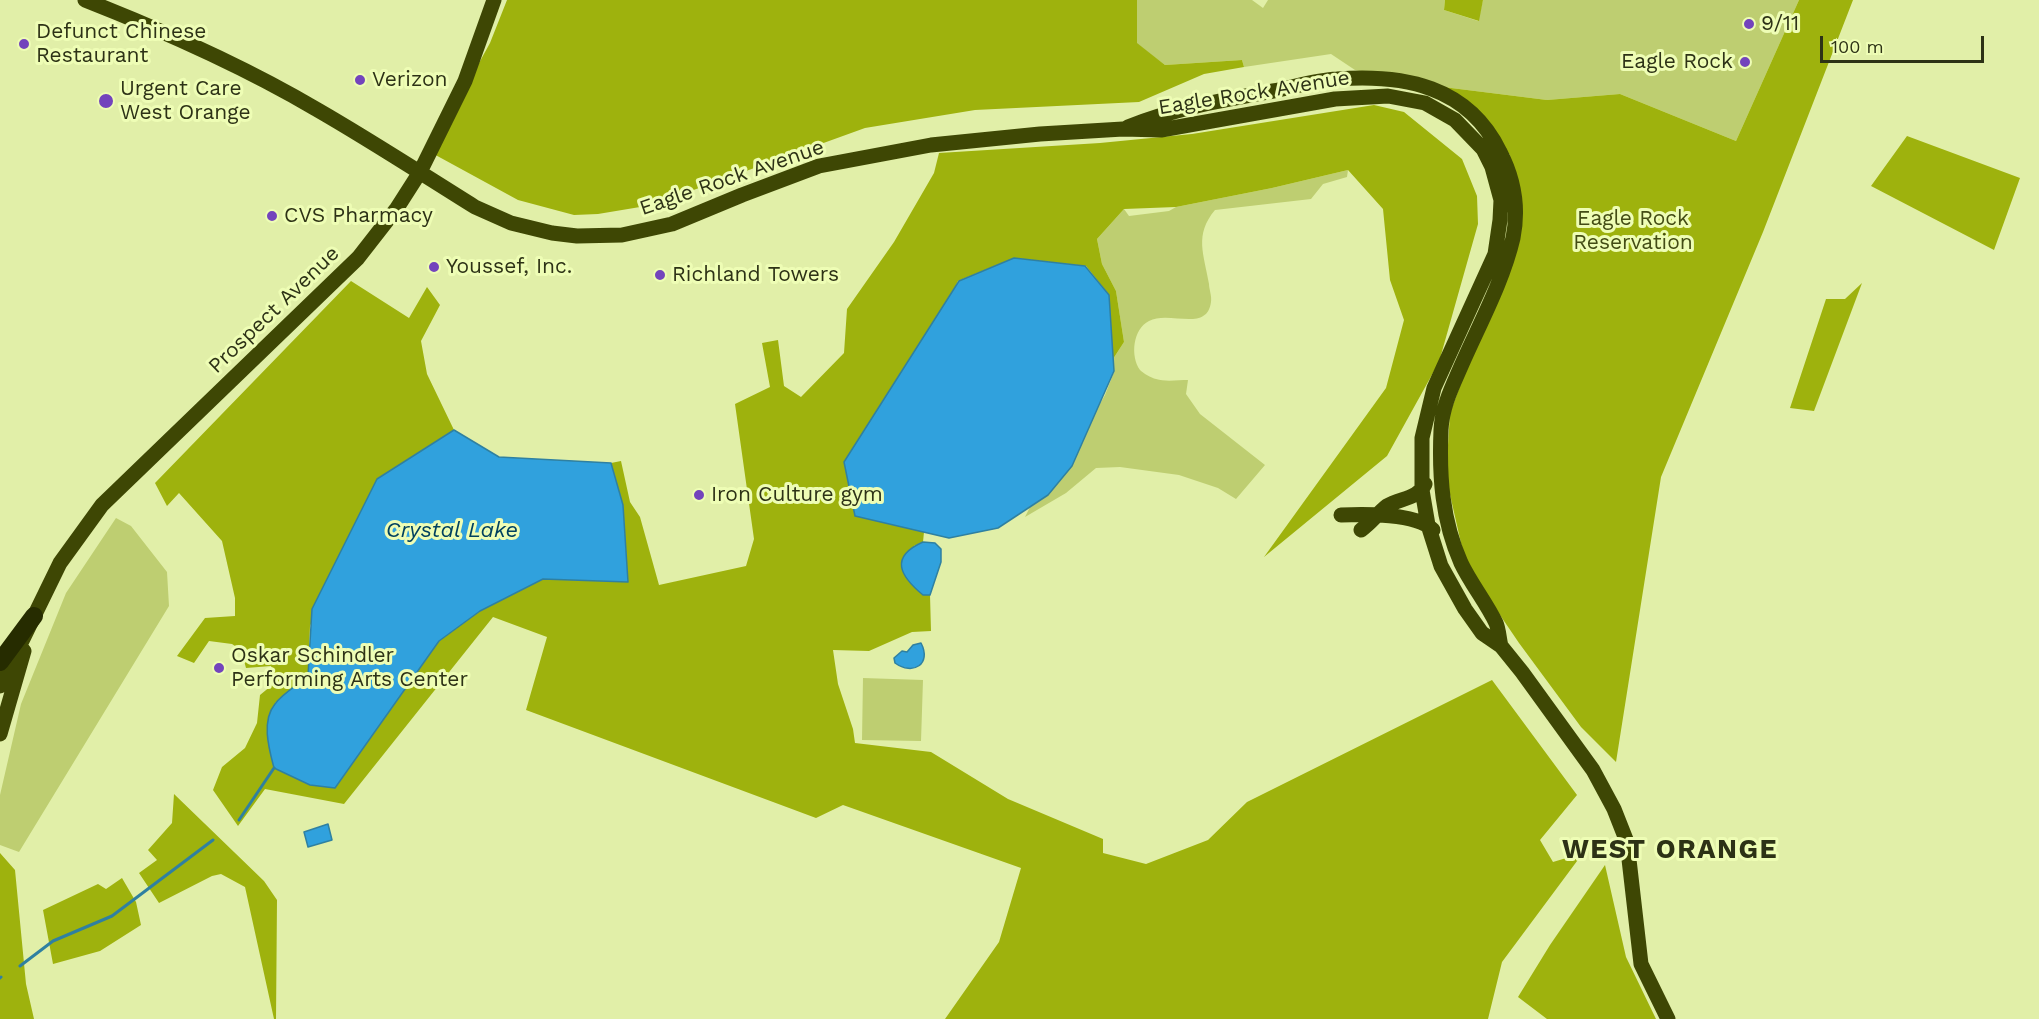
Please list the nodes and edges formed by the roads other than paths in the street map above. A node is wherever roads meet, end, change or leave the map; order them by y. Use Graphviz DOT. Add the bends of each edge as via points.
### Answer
graph roads {
  1 [pos="85,0"];
  2 [pos="494,0"];
  3 [pos="1282,89"];
  4 [pos="1293,108"];
  5 [pos="1211,122"];
  6 [pos="1123,129"];
  7 [pos="420,172"];
  8 [pos="1441,427"];
  9 [pos="1422,490"];
  10 [pos="1341,515"];
  11 [pos="1378,515"];
  12 [pos="1428,525"];
  13 [pos="1361,530"];
  14 [pos="34,616"];
  15 [pos="1492,618"];
  16 [pos="1501,646"];
  17 [pos="0,662"];
  18 [pos="0,686"];
  19 [pos="0,734"];
  20 [pos="1668,1019"];
  1 -- 7 [label="main road, Eagle Rock Avenue" via="180,40 280,89"];
  2 -- 7 [label="main road, Prospect Avenue" via="465,81"];
  3 -- 4 [label="main road"];
  3 -- 5 [label="main road" via="1278,98 1224,111"];
  3 -- 6 [label="main road, Eagle Rock Avenue" via="1213,101"];
  3 -- 8 [label="main road, Eagle Rock Avenue" via="1336,79 1381,78 1437,89 1482,122 1506,164 1514,188 1513,236 1503,270 1450,392"];
  4 -- 5 [label="main road, Eagle Rock Avenue"];
  4 -- 9 [label="main road, Eagle Rock Avenue" via="1335,99 1388,96 1425,104 1455,120 1483,149 1492,167 1501,200 1495,254 1434,388 1422,438"];
  5 -- 6 [label="main road, Eagle Rock Avenue" via="1161,130"];
  6 -- 7 [label="main road, Eagle Rock Avenue" via="991,138 819,166 672,224 605,237 552,234 511,223 475,207"];
  7 -- 14 [label="main road, Prospect Avenue" via="398,208 358,258 102,505 60,563"];
  8 -- 9 [label="main road" via="1432,445"];
  8 -- 15 [label="main road, Eagle Rock Avenue" via="1441,484 1446,520 1460,561"];
  9 -- 11 [label="main road" via="1386,507"];
  9 -- 12 [label="main road, Eagle Rock Avenue"];
  10 -- 11 [label="main road"];
  11 -- 12 [label="main road"];
  11 -- 13 [label="main road"];
  12 -- 15 [label="main road" via="1441,540 1460,584 1474,604"];
  12 -- 16 [label="main road, Eagle Rock Avenue" via="1441,566 1465,609 1482,633"];
  14 -- 17 [label="highway"];
  14 -- 18 [label="main road, Prospect Avenue"];
  14 -- 19 [label="main road, Prospect Avenue"];
  15 -- 16 [label="main road, Eagle Rock Avenue"];
  16 -- 20 [label="main road, Eagle Rock Avenue" via="1593,770 1614,809 1627,842 1641,964"];
}
